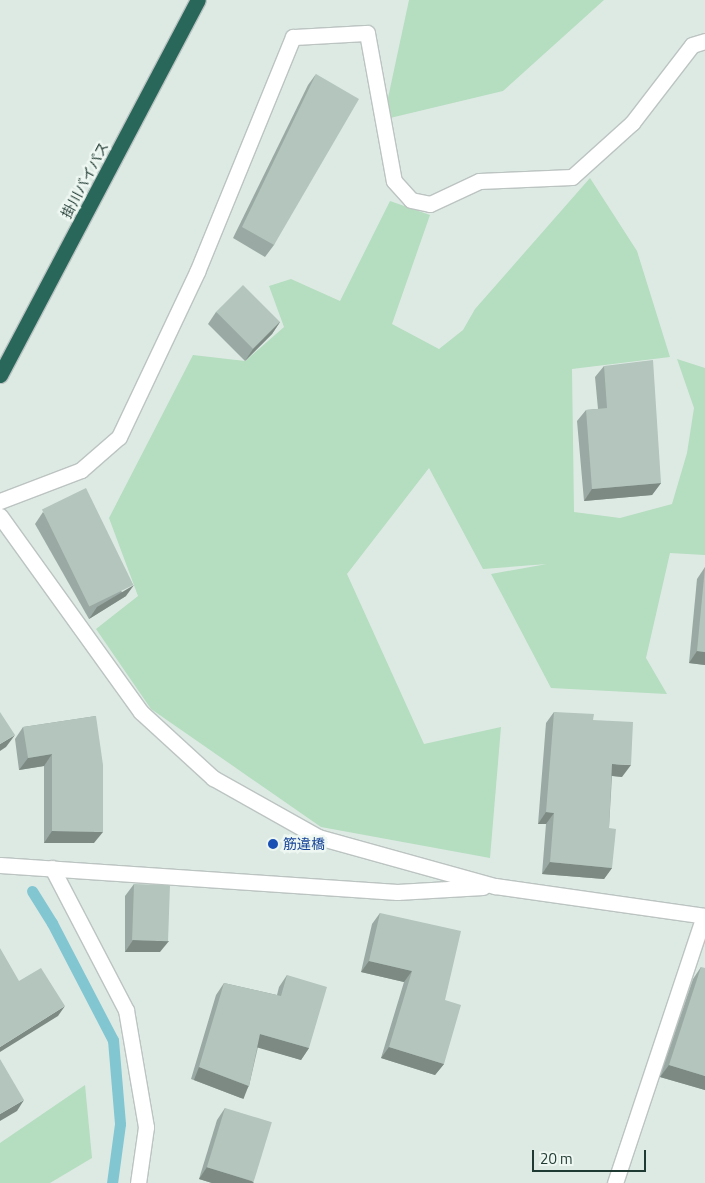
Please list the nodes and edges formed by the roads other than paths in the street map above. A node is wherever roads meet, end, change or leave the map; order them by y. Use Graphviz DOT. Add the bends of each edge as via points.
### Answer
graph roads {
  1 [pos="198,0"];
  2 [pos="705,41"];
  3 [pos="0,375"];
  4 [pos="0,501"];
  5 [pos="0,516"];
  6 [pos="0,865"];
  7 [pos="52,868"];
  8 [pos="495,886"];
  9 [pos="704,916"];
  10 [pos="138,1183"];
  11 [pos="615,1183"];
  1 -- 3 [label="highway, 掛川バイパス"];
  2 -- 4 [label="street" via="692,45 632,123 572,177 479,181 430,204 410,200 394,181 367,33 293,37 198,272 119,437 81,470"];
  5 -- 8 [label="street" via="141,712 213,778 318,837"];
  6 -- 7 [label="street"];
  7 -- 8 [label="street" via="397,892"];
  7 -- 10 [label="street" via="126,1010 146,1126"];
  8 -- 9 [label="street"];
  9 -- 11 [label="street"];
}
